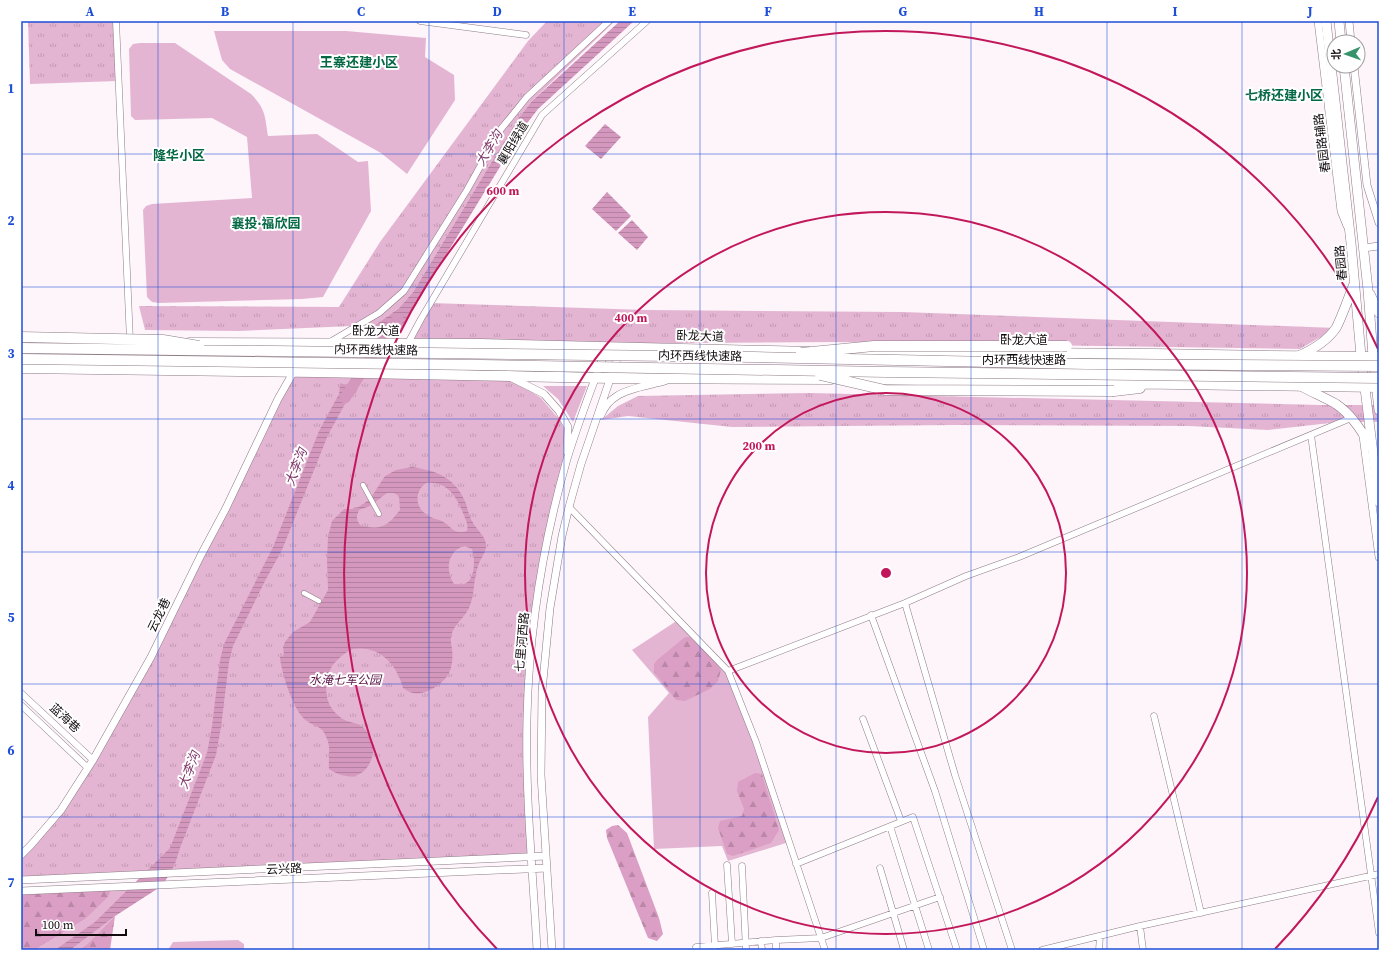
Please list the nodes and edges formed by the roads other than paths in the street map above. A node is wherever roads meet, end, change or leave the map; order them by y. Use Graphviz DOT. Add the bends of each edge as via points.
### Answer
graph roads {
  1 [pos="116,21"];
  2 [pos="420,21"];
  3 [pos="609,21"];
  4 [pos="647,21"];
  5 [pos="1318,21"];
  6 [pos="1326,21"];
  7 [pos="1339,21"];
  8 [pos="1349,21"];
  9 [pos="1326,34"];
  10 [pos="1340,34"];
  11 [pos="1351,34"];
  12 [pos="526,35"];
  13 [pos="1326,50"];
  14 [pos="1329,74"];
  15 [pos="1345,74"];
  16 [pos="1355,74"];
  17 [pos="1379,223"];
  18 [pos="1379,246"];
  19 [pos="1363,248"];
  20 [pos="1355,283"];
  21 [pos="1368,290"];
  22 [pos="1379,313"];
  23 [pos="21,337"];
  24 [pos="21,341"];
  25 [pos="130,343"];
  26 [pos="327,344"];
  27 [pos="402,345"];
  28 [pos="608,347"];
  29 [pos="621,347"];
  30 [pos="21,348"];
  31 [pos="233,351"];
  32 [pos="1154,354"];
  33 [pos="1361,356"];
  34 [pos="1376,356"];
  35 [pos="754,357"];
  36 [pos="1298,357"];
  37 [pos="21,359"];
  38 [pos="232,362"];
  39 [pos="1379,366"];
  40 [pos="21,367"];
  41 [pos="294,371"];
  42 [pos="800,371"];
  43 [pos="506,376"];
  44 [pos="596,378"];
  45 [pos="611,378"];
  46 [pos="676,378"];
  47 [pos="1180,383"];
  48 [pos="1378,384"];
  49 [pos="1299,386"];
  50 [pos="1365,387"];
  51 [pos="1379,410"];
  52 [pos="1351,418"];
  53 [pos="1362,431"];
  54 [pos="1311,435"];
  55 [pos="589,441"];
  56 [pos="1372,448"];
  57 [pos="568,459"];
  58 [pos="363,485"];
  59 [pos="1379,502"];
  60 [pos="569,507"];
  61 [pos="379,514"];
  62 [pos="1379,557"];
  63 [pos="304,593"];
  64 [pos="319,601"];
  65 [pos="905,603"];
  66 [pos="871,615"];
  67 [pos="728,671"];
  68 [pos="21,693"];
  69 [pos="21,705"];
  70 [pos="1154,716"];
  71 [pos="863,719"];
  72 [pos="93,760"];
  73 [pos="88,768"];
  74 [pos="901,821"];
  75 [pos="890,826"];
  76 [pos="21,855"];
  77 [pos="532,856"];
  78 [pos="546,856"];
  79 [pos="727,864"];
  80 [pos="796,864"];
  81 [pos="742,866"];
  82 [pos="547,868"];
  83 [pos="880,868"];
  84 [pos="533,869"];
  85 [pos="1379,874"];
  86 [pos="1370,876"];
  87 [pos="21,878"];
  88 [pos="21,891"];
  89 [pos="712,893"];
  90 [pos="940,897"];
  91 [pos="915,906"];
  92 [pos="893,913"];
  93 [pos="1201,913"];
  94 [pos="1140,926"];
  95 [pos="1379,933"];
  96 [pos="1100,936"];
  97 [pos="821,938"];
  98 [pos="776,940"];
  99 [pos="762,941"];
  100 [pos="746,943"];
  101 [pos="732,944"];
  102 [pos="715,946"];
  103 [pos="537,950"];
  104 [pos="552,950"];
  105 [pos="697,950"];
  106 [pos="746,950"];
  107 [pos="762,950"];
  108 [pos="776,950"];
  109 [pos="825,950"];
  110 [pos="904,950"];
  111 [pos="929,950"];
  112 [pos="957,950"];
  113 [pos="984,950"];
  114 [pos="1012,950"];
  115 [pos="1042,950"];
  116 [pos="1099,950"];
  117 [pos="1142,950"];
  1 -- 25 [label="street"];
  2 -- 12 [label="street"];
  3 -- 26 [label="street" via="527,97 501,129 467,190 404,291 379,313"];
  4 -- 27 [label="street, 襄阳绿道" via="542,115 424,313"];
  5 -- 13 [label="street"];
  6 -- 9 [label="main road, 春园路"];
  7 -- 10 [label="main road"];
  8 -- 11 [label="street"];
  14 -- 20 [label="main road, 春园路"];
  15 -- 19 [label="main road, 春园路"];
  16 -- 17 [label="street" via="1367,185"];
  18 -- 19 [label="street"];
  19 -- 21 [label="main road, 春园路"];
  20 -- 33 [label="main road, 春园路"];
  20 -- 36 [label="main road" via="1336,328 1311,351"];
  21 -- 22 [label="main road"];
  21 -- 34 [label="main road, 春园路"];
  23 -- 31 [label="highway, bridge" via="164,340"];
  24 -- 25 [label="highway, 卧龙大道"];
  25 -- 26 [label="highway, 卧龙大道"];
  26 -- 27 [label="highway, 卧龙大道"];
  27 -- 28 [label="highway, 卧龙大道"];
  28 -- 29 [label="highway, 卧龙大道"];
  28 -- 44 [label="street, 七里河西路"];
  29 -- 32 [label="highway, 卧龙大道" via="806,352"];
  29 -- 45 [label="street, 七里河西路"];
  30 -- 31 [label="highway, 内环西线快速路, bridge"];
  31 -- 35 [label="highway, 内环西线快速路, bridge"];
  32 -- 35 [label="highway, bridge" via="1066,346 874,346"];
  32 -- 36 [label="highway, 卧龙大道"];
  33 -- 34 [label="highway, 卧龙大道"];
  33 -- 36 [label="highway, 卧龙大道"];
  33 -- 50 [label="main road, 春园路"];
  34 -- 48 [label="main road, 春园路"];
  35 -- 39 [label="highway, 内环西线快速路, bridge" via="1079,364"];
  37 -- 38 [label="highway, 内环西线快速路, bridge"];
  38 -- 40 [label="highway, bridge" via="161,368"];
  38 -- 42 [label="highway, 内环西线快速路, bridge"];
  40 -- 41 [label="highway"];
  41 -- 43 [label="highway"];
  41 -- 72 [label="street, 云龙巷" via="151,657"];
  42 -- 47 [label="highway, bridge" via="885,390 1114,391"];
  42 -- 48 [label="highway, 内环西线快速路, bridge"];
  43 -- 44 [label="highway"];
  43 -- 57 [label="street" via="544,394 559,411 568,427"];
  44 -- 45 [label="highway"];
  44 -- 57 [label="street, 七里河西路"];
  45 -- 46 [label="highway"];
  45 -- 55 [label="street, 七里河西路"];
  46 -- 47 [label="highway"];
  46 -- 55 [label="street" via="616,396 604,409"];
  47 -- 49 [label="highway"];
  48 -- 50 [label="highway"];
  48 -- 51 [label="main road, 春园路"];
  49 -- 50 [label="highway"];
  49 -- 52 [label="main road" via="1336,405"];
  50 -- 56 [label="main road, 春园路"];
  52 -- 53 [label="main road"];
  52 -- 54 [label="street"];
  53 -- 56 [label="main road"];
  53 -- 62 [label="street"];
  54 -- 65 [label="street"];
  54 -- 86 [label="street"];
  55 -- 60 [label="street, 七里河西路"];
  56 -- 59 [label="main road, 春园路"];
  57 -- 77 [label="street, 七里河西路" via="541,568 532,638 527,717 527,785"];
  58 -- 61 [label="street"];
  60 -- 67 [label="street"];
  60 -- 78 [label="street, 七里河西路" via="550,608 542,691 541,775"];
  63 -- 64 [label="street"];
  65 -- 66 [label="street"];
  65 -- 114 [label="street" via="955,775"];
  66 -- 67 [label="street"];
  66 -- 113 [label="street" via="935,790"];
  67 -- 80 [label="street" via="756,742"];
  68 -- 72 [label="street, 蓝海巷"];
  69 -- 73 [label="street, 蓝海巷"];
  70 -- 93 [label="street"];
  71 -- 74 [label="street"];
  72 -- 73 [label="street, 云龙巷"];
  73 -- 76 [label="street, 云龙巷" via="61,810"];
  74 -- 75 [label="street"];
  74 -- 90 [label="street" via="912,816"];
  75 -- 80 [label="street"];
  75 -- 91 [label="street"];
  77 -- 78 [label="street, 云兴路"];
  77 -- 84 [label="street, 七里河西路"];
  77 -- 87 [label="street, 云兴路"];
  78 -- 82 [label="street, 七里河西路"];
  79 -- 101 [label="street"];
  80 -- 97 [label="street"];
  81 -- 100 [label="street"];
  82 -- 84 [label="street, 云兴路"];
  82 -- 104 [label="street, 七里河西路"];
  83 -- 92 [label="street"];
  84 -- 88 [label="street, 云兴路"];
  84 -- 103 [label="street, 七里河西路"];
  85 -- 86 [label="street"];
  86 -- 93 [label="street"];
  86 -- 95 [label="street"];
  89 -- 102 [label="street"];
  90 -- 91 [label="street"];
  90 -- 112 [label="street"];
  91 -- 92 [label="street"];
  91 -- 111 [label="street"];
  92 -- 97 [label="street"];
  92 -- 110 [label="street"];
  93 -- 94 [label="street"];
  94 -- 96 [label="street"];
  94 -- 117 [label="street"];
  96 -- 115 [label="street"];
  96 -- 116 [label="street"];
  97 -- 98 [label="street"];
  97 -- 109 [label="street"];
  98 -- 99 [label="street"];
  98 -- 108 [label="street"];
  99 -- 100 [label="street"];
  99 -- 107 [label="street"];
  100 -- 101 [label="street"];
  100 -- 106 [label="street"];
  101 -- 102 [label="street"];
  102 -- 105 [label="street" via="696,947"];
}
